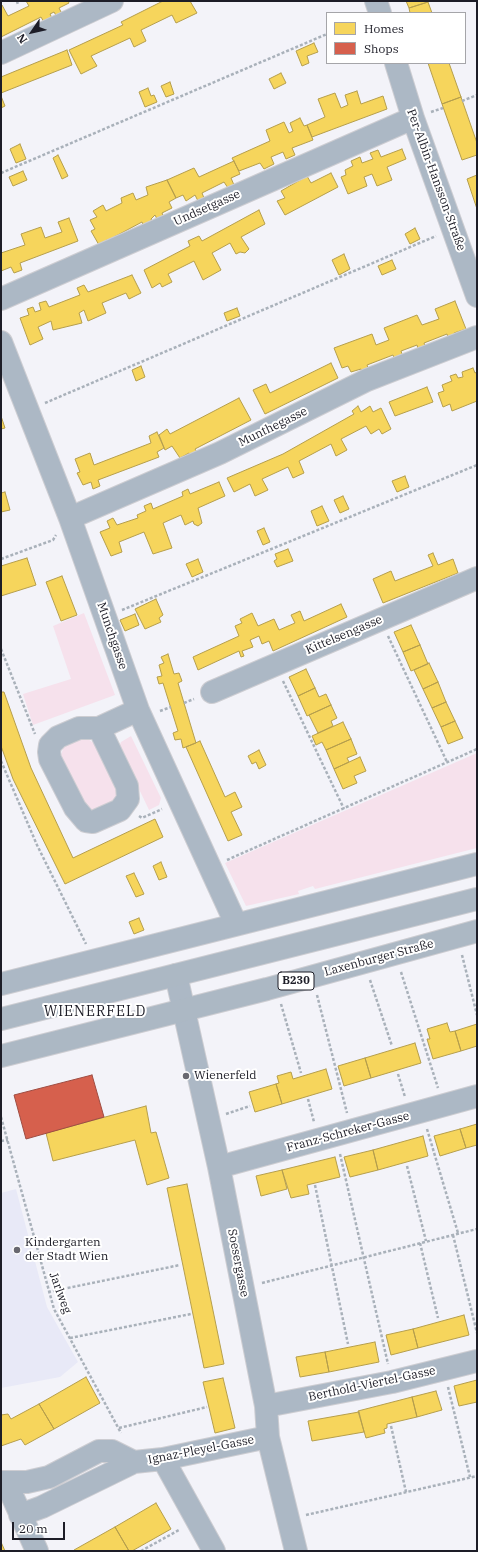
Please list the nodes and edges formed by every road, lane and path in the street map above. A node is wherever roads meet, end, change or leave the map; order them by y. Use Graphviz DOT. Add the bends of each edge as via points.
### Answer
graph roads {
  1 [pos="17,1"];
  2 [pos="112,1"];
  3 [pos="376,1"];
  4 [pos="18,5"];
  5 [pos="380,12"];
  6 [pos="326,34"];
  7 [pos="1,53"];
  8 [pos="396,64"];
  9 [pos="477,96"];
  10 [pos="462,101"];
  11 [pos="413,118"];
  12 [pos="1,173"];
  13 [pos="453,229"];
  14 [pos="477,296"];
  15 [pos="1,299"];
  16 [pos="477,337"];
  17 [pos="1,342"];
  18 [pos="41,405"];
  19 [pos="477,465"];
  20 [pos="70,518"];
  21 [pos="1,559"];
  22 [pos="477,578"];
  23 [pos="119,611"];
  24 [pos="380,619"];
  25 [pos="1,649"];
  26 [pos="275,665"];
  27 [pos="212,692"];
  28 [pos="138,710"];
  29 [pos="100,728"];
  30 [pos="50,745"];
  31 [pos="477,749"];
  32 [pos="1,761"];
  33 [pos="448,762"];
  34 [pos="126,805"];
  35 [pos="162,808"];
  36 [pos="344,809"];
  37 [pos="477,864"];
  38 [pos="211,868"];
  39 [pos="477,899"];
  40 [pos="236,924"];
  41 [pos="477,931"];
  42 [pos="462,952"];
  43 [pos="94,960"];
  44 [pos="400,969"];
  45 [pos="176,975"];
  46 [pos="369,976"];
  47 [pos="1,984"];
  48 [pos="316,990"];
  49 [pos="280,1000"];
  50 [pos="184,1010"];
  51 [pos="477,1015"];
  52 [pos="1,1020"];
  53 [pos="392,1046"];
  54 [pos="1,1056"];
  55 [pos="302,1073"];
  56 [pos="477,1096"];
  57 [pos="444,1105"];
  58 [pos="250,1106"];
  59 [pos="422,1111"];
  60 [pos="1,1117"];
  61 [pos="209,1120"];
  62 [pos="344,1133"];
  63 [pos="8,1140"];
  64 [pos="1,1141"];
  65 [pos="407,1166"];
  66 [pos="219,1167"];
  67 [pos="315,1185"];
  68 [pos="477,1229"];
  69 [pos="458,1233"];
  70 [pos="453,1235"];
  71 [pos="426,1242"];
  72 [pos="420,1243"];
  73 [pos="363,1257"];
  74 [pos="180,1265"];
  75 [pos="332,1265"];
  76 [pos="243,1288"];
  77 [pos="48,1292"];
  78 [pos="191,1314"];
  79 [pos="438,1318"];
  80 [pos="477,1333"];
  81 [pos="70,1338"];
  82 [pos="348,1344"];
  83 [pos="477,1360"];
  84 [pos="443,1369"];
  85 [pos="392,1382"];
  86 [pos="266,1406"];
  87 [pos="207,1407"];
  88 [pos="391,1426"];
  89 [pos="119,1428"];
  90 [pos="122,1435"];
  91 [pos="268,1437"];
  92 [pos="163,1459"];
  93 [pos="134,1462"];
  94 [pos="477,1476"];
  95 [pos="470,1477"];
  96 [pos="4,1482"];
  97 [pos="406,1492"];
  98 [pos="20,1515"];
  99 [pos="197,1520"];
  100 [pos="288,1520"];
  101 [pos="37,1551"];
  102 [pos="142,1551"];
  103 [pos="214,1551"];
  104 [pos="296,1551"];
  1 -- 4 [label="path"];
  2 -- 7 [label="street"];
  3 -- 5 [label="street"];
  6 -- 12 [label="path"];
  8 -- 11 [label="street, Per-Albin-Hansson-Straße"];
  9 -- 10 [label="path"];
  11 -- 13 [label="street, Per-Albin-Hansson-Straße"];
  11 -- 15 [label="street, Undsetgasse"];
  13 -- 14 [label="street, Per-Albin-Hansson-Straße"];
  13 -- 18 [label="path"];
  16 -- 20 [label="street, Munthegasse" via="367,380 220,453"];
  17 -- 20 [label="street, Munchgasse"];
  19 -- 23 [label="path"];
  20 -- 21 [label="path" via="53,540"];
  20 -- 28 [label="street, Munchgasse"];
  22 -- 24 [label="street, Kittelsengasse"];
  24 -- 26 [label="street, Kittelsengasse"];
  24 -- 33 [label="path"];
  25 -- 30 [label="path" via="34,732"];
  26 -- 27 [label="street, Kittelsengasse"];
  26 -- 36 [label="path"];
  28 -- 29 [label="street"];
  28 -- 38 [label="street, Munchgasse"];
  29 -- 30 [label="street" via="79,728 58,737"];
  29 -- 34 [label="street" via="127,786 129,793"];
  30 -- 34 [label="street" via="50,759 77,812 86,821 101,820"];
  31 -- 33 [label="path"];
  32 -- 43 [label="path" via="37,845"];
  33 -- 36 [label="path"];
  34 -- 35 [label="path" via="142,818"];
  36 -- 38 [label="path"];
  37 -- 40 [label="street"];
  38 -- 40 [label="street, Munchgasse"];
  39 -- 45 [label="main road"];
  40 -- 43 [label="street"];
  41 -- 50 [label="main road, Laxenburger Straße / B230"];
  42 -- 51 [label="path"];
  43 -- 47 [label="street"];
  44 -- 57 [label="path"];
  45 -- 50 [label="street, Soesergasse"];
  45 -- 52 [label="main road"];
  46 -- 53 [label="path"];
  48 -- 62 [label="path"];
  49 -- 55 [label="path"];
  50 -- 54 [label="main road, Laxenburger Straße / B230"];
  50 -- 61 [label="street, Soesergasse"];
  56 -- 57 [label="street, Franz-Schreker-Gasse"];
  57 -- 59 [label="street, Franz-Schreker-Gasse"];
  58 -- 61 [label="path"];
  59 -- 62 [label="street, Franz-Schreker-Gasse"];
  59 -- 69 [label="path"];
  60 -- 63 [label="path, Jarlweg"];
  61 -- 66 [label="street, Soesergasse"];
  62 -- 66 [label="street, Franz-Schreker-Gasse"];
  62 -- 73 [label="path"];
  63 -- 64 [label="path"];
  63 -- 77 [label="path, Jarlweg"];
  65 -- 71 [label="path"];
  66 -- 76 [label="street, Soesergasse"];
  67 -- 75 [label="path"];
  68 -- 69 [label="path"];
  69 -- 70 [label="path"];
  70 -- 71 [label="path"];
  70 -- 80 [label="path"];
  71 -- 72 [label="path"];
  72 -- 73 [label="path"];
  72 -- 79 [label="path"];
  73 -- 75 [label="path"];
  73 -- 85 [label="path"];
  74 -- 77 [label="path"];
  75 -- 76 [label="path"];
  75 -- 82 [label="path"];
  76 -- 86 [label="street, Soesergasse"];
  77 -- 81 [label="path, Jarlweg"];
  78 -- 81 [label="path"];
  81 -- 89 [label="path, Jarlweg"];
  83 -- 84 [label="street, Berthold-Viertel-Gasse"];
  84 -- 85 [label="street, Berthold-Viertel-Gasse"];
  84 -- 95 [label="path"];
  85 -- 86 [label="street, Berthold-Viertel-Gasse"];
  86 -- 91 [label="street, Soesergasse"];
  87 -- 89 [label="path"];
  88 -- 97 [label="path"];
  89 -- 90 [label="path, Jarlweg"];
  91 -- 92 [label="street, Ignaz-Pleyel-Gasse"];
  91 -- 100 [label="street, Soesergasse"];
  92 -- 93 [label="street, Ignaz-Pleyel-Gasse"];
  92 -- 99 [label="street"];
  93 -- 96 [label="street" via="112,1451 99,1451 49,1477 27,1482"];
  93 -- 98 [label="street" via="42,1507"];
  94 -- 95 [label="path"];
  95 -- 97 [label="path"];
  96 -- 98 [label="street"];
  97 -- 100 [label="path"];
  98 -- 101 [label="street"];
  99 -- 102 [label="path"];
  99 -- 103 [label="street"];
  100 -- 104 [label="street, Soesergasse"];
}
